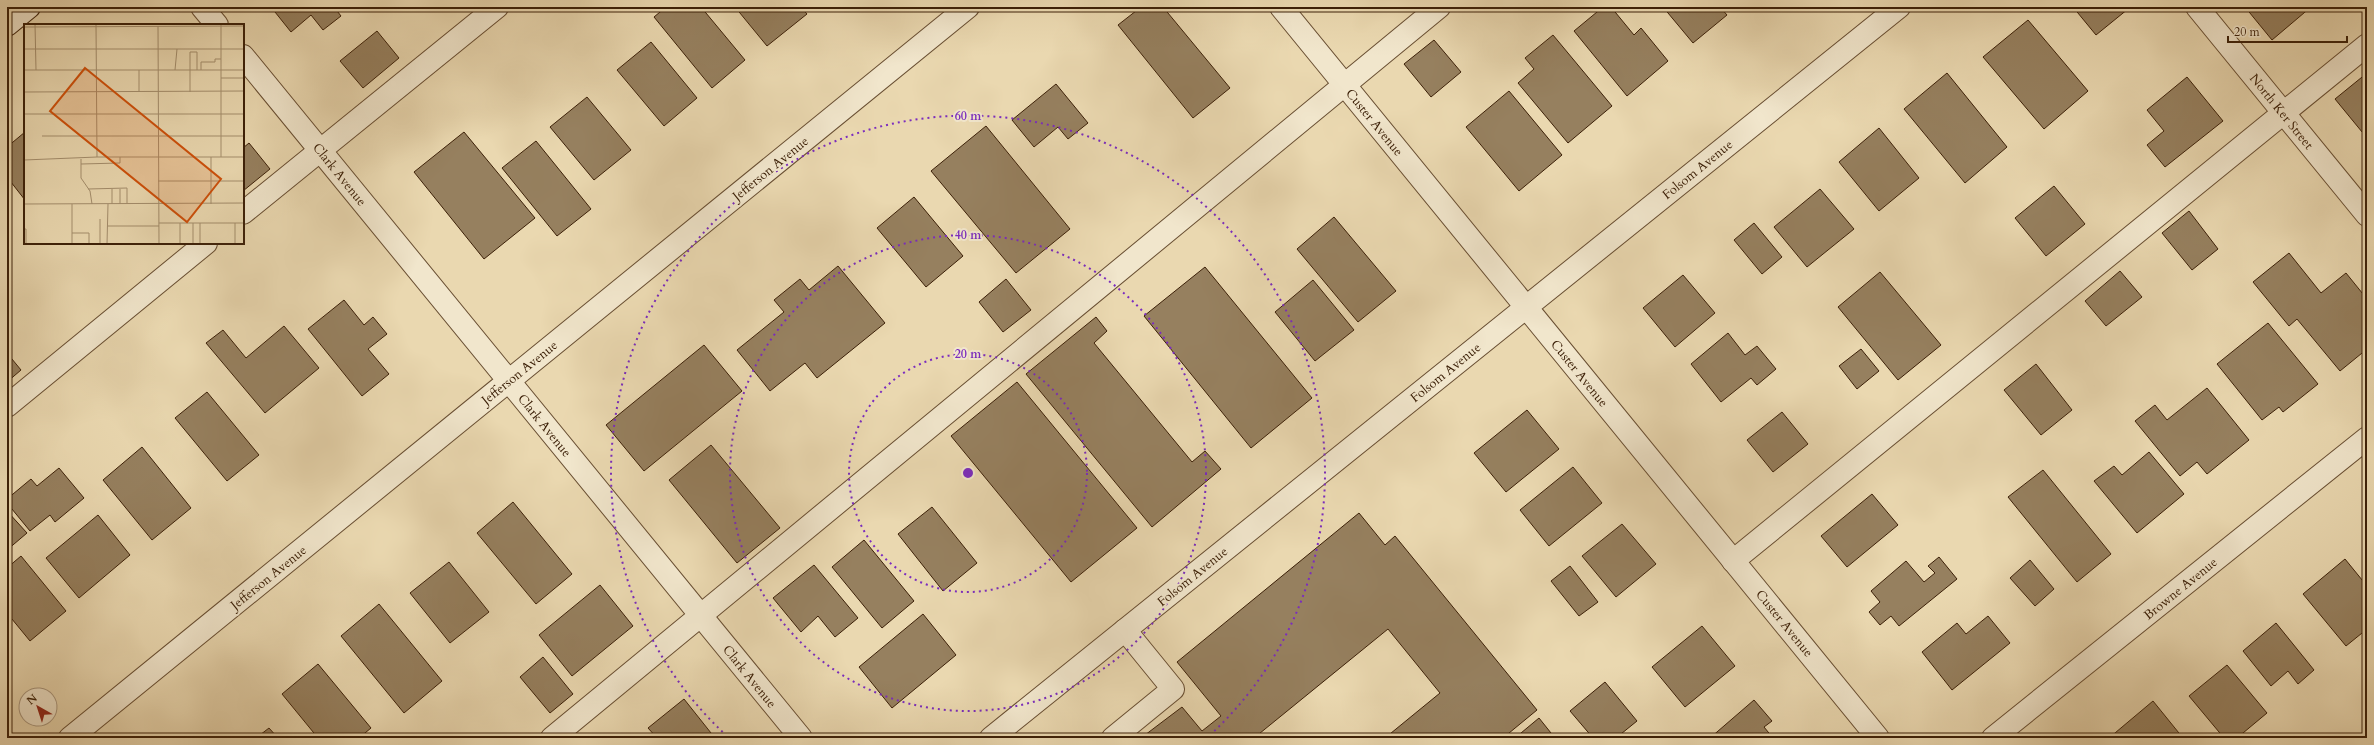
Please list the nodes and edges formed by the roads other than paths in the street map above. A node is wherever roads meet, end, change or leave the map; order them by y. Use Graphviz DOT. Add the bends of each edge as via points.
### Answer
graph roads {
  1 [pos="29,7"];
  2 [pos="202,7"];
  3 [pos="497,7"];
  4 [pos="968,7"];
  5 [pos="1281,7"];
  6 [pos="1439,7"];
  7 [pos="1899,7"];
  8 [pos="2197,7"];
  9 [pos="216,24"];
  10 [pos="7,25"];
  11 [pos="2367,45"];
  12 [pos="244,57"];
  13 [pos="1344,84"];
  14 [pos="2283,113"];
  15 [pos="320,150"];
  16 [pos="244,212"];
  17 [pos="2367,215"];
  18 [pos="205,244"];
  19 [pos="1526,307"];
  20 [pos="508,381"];
  21 [pos="7,406"];
  22 [pos="2367,438"];
  23 [pos="1733,561"];
  24 [pos="702,616"];
  25 [pos="1125,630"];
  26 [pos="70,738"];
  27 [pos="552,738"];
  28 [pos="801,738"];
  29 [pos="991,738"];
  30 [pos="1114,738"];
  31 [pos="1878,738"];
  32 [pos="1993,738"];
  1 -- 10 [label="street"];
  2 -- 9 [label="street"];
  3 -- 15 [label="street"];
  4 -- 20 [label="street, Jefferson Avenue"];
  5 -- 13 [label="street, Custer Avenue"];
  6 -- 13 [label="street"];
  7 -- 19 [label="street, Folsom Avenue"];
  8 -- 14 [label="street, North Ker Street"];
  11 -- 14 [label="street"];
  12 -- 15 [label="street, Clark Avenue"];
  13 -- 19 [label="street, Custer Avenue"];
  13 -- 24 [label="street"];
  14 -- 17 [label="street, North Ker Street"];
  14 -- 23 [label="street"];
  15 -- 16 [label="street"];
  15 -- 20 [label="street, Clark Avenue"];
  18 -- 21 [label="street"];
  19 -- 23 [label="street, Custer Avenue"];
  19 -- 25 [label="street, Folsom Avenue"];
  20 -- 24 [label="street, Clark Avenue"];
  20 -- 26 [label="street, Jefferson Avenue"];
  22 -- 32 [label="street, Browne Avenue"];
  23 -- 31 [label="street, Custer Avenue"];
  24 -- 27 [label="street"];
  24 -- 28 [label="street, Clark Avenue"];
  25 -- 29 [label="street, Folsom Avenue"];
  25 -- 30 [label="street" via="1174,689"];
}
